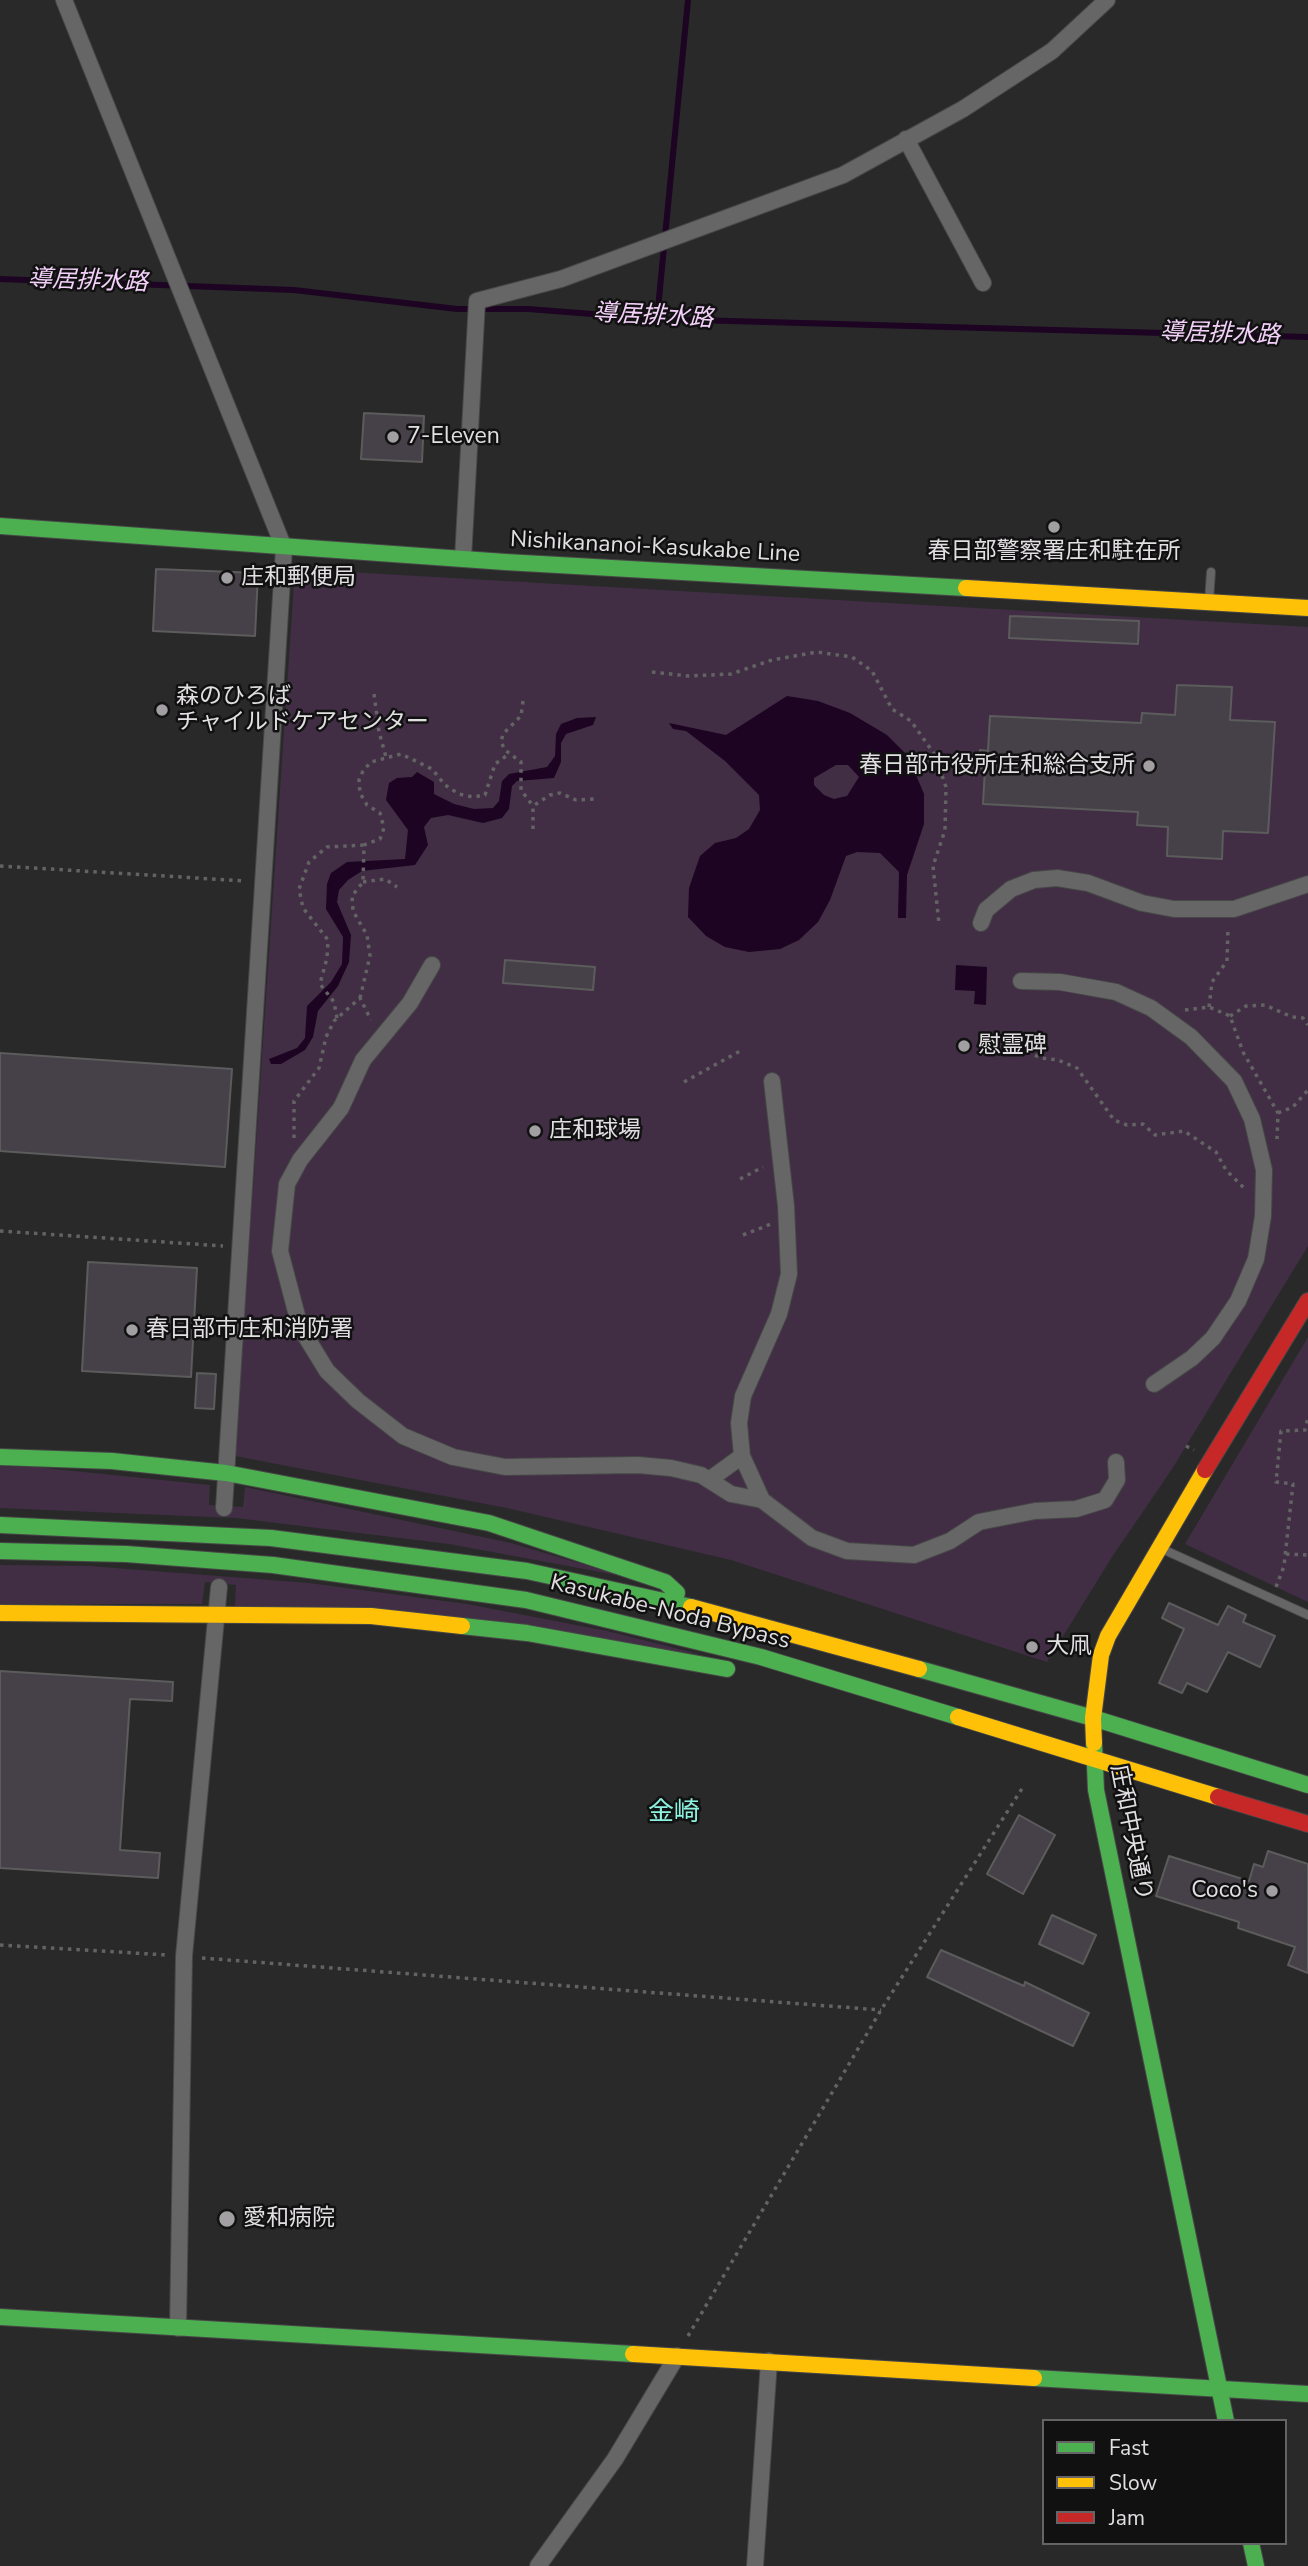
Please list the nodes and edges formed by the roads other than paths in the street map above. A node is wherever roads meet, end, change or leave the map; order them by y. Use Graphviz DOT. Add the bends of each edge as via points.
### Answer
graph roads {
  1 [pos="64,0"];
  2 [pos="1107,0"];
  3 [pos="906,139"];
  4 [pos="983,283"];
  5 [pos="0,526"];
  6 [pos="284,548"];
  7 [pos="463,559"];
  8 [pos="1211,572"];
  9 [pos="1209,601"];
  10 [pos="1308,607"];
  11 [pos="1308,884"];
  12 [pos="981,923"];
  13 [pos="432,965"];
  14 [pos="1021,981"];
  15 [pos="772,1081"];
  16 [pos="1308,1301"];
  17 [pos="1154,1384"];
  18 [pos="742,1456"];
  19 [pos="0,1457"];
  20 [pos="1116,1462"];
  21 [pos="226,1473"];
  22 [pos="709,1480"];
  23 [pos="762,1500"];
  24 [pos="224,1508"];
  25 [pos="0,1525"];
  26 [pos="1158,1546"];
  27 [pos="0,1551"];
  28 [pos="219,1587"];
  29 [pos="693,1607"];
  30 [pos="0,1613"];
  31 [pos="215,1615"];
  32 [pos="1308,1615"];
  33 [pos="746,1674"];
  34 [pos="812,1690"];
  35 [pos="950,1717"];
  36 [pos="1093,1718"];
  37 [pos="1092,1760"];
  38 [pos="1308,1785"];
  39 [pos="1308,1824"];
  40 [pos="0,2317"];
  41 [pos="178,2328"];
  42 [pos="677,2356"];
  43 [pos="769,2361"];
  44 [pos="1220,2388"];
  45 [pos="1308,2394"];
  46 [pos="1226,2419"];
  47 [pos="1251,2545"];
  48 [pos="538,2566"];
  49 [pos="755,2566"];
  50 [pos="1256,2566"];
  1 -- 6 [label="street"];
  2 -- 3 [label="street" via="1052,51 963,109"];
  3 -- 4 [label="street"];
  3 -- 7 [label="street" via="843,176 561,279 477,301"];
  5 -- 6 [label="main road, Nishikananoi-Kasukabe Line"];
  6 -- 7 [label="main road, Nishikananoi-Kasukabe Line"];
  6 -- 21 [label="street"];
  7 -- 9 [label="main road, Nishikananoi-Kasukabe Line"];
  8 -- 9 [label="lane"];
  9 -- 10 [label="main road, Nishikananoi-Kasukabe Line"];
  11 -- 12 [label="street" via="1228,909 1174,909 1088,883 1034,880 1012,889 986,910"];
  13 -- 22 [label="street" via="410,1003 363,1060 341,1108 287,1184 280,1251 300,1327 327,1371 358,1401 402,1436 453,1457 505,1467 638,1465 671,1468"];
  14 -- 17 [label="street" via="1116,992 1151,1008 1191,1037 1234,1081 1252,1119 1264,1170 1255,1259 1238,1301 1213,1338"];
  15 -- 18 [label="street" via="789,1274 779,1314 743,1396 739,1423"];
  16 -- 26 [label="main road, 庄和中央通り"];
  18 -- 22 [label="street"];
  18 -- 23 [label="street"];
  19 -- 21 [label="main road" via="112,1461"];
  20 -- 23 [label="street" via="1118,1480 1105,1500 1076,1509 979,1522 950,1541 914,1555 847,1551 812,1538"];
  21 -- 24 [label="street"];
  21 -- 29 [label="main road" via="489,1523 665,1582"];
  22 -- 23 [label="street" via="732,1494"];
  25 -- 29 [label="main road, Kasukabe-Noda Bypass" via="271,1538 527,1571"];
  26 -- 32 [label="lane"];
  26 -- 36 [label="main road, 庄和中央通り" via="1108,1636"];
  27 -- 35 [label="main road, Kasukabe-Noda Bypass" via="273,1565 526,1600 761,1657"];
  28 -- 31 [label="street"];
  29 -- 36 [label="main road, Kasukabe-Noda Bypass"];
  30 -- 31 [label="main road"];
  31 -- 33 [label="main road" via="371,1616 527,1633"];
  31 -- 41 [label="street" via="184,1956"];
  34 -- 35 [label="main road" via="905,1714"];
  35 -- 37 [label="main road, Kasukabe-Noda Bypass"];
  36 -- 37 [label="main road, 庄和中央通り"];
  36 -- 38 [label="main road, Kasukabe-Noda Bypass"];
  37 -- 39 [label="main road, Kasukabe-Noda Bypass"];
  37 -- 44 [label="main road, 庄和中央通り"];
  40 -- 41 [label="main road"];
  41 -- 42 [label="main road"];
  42 -- 43 [label="main road"];
  42 -- 48 [label="street" via="615,2459"];
  43 -- 44 [label="main road"];
  43 -- 49 [label="street"];
  44 -- 45 [label="main road"];
  44 -- 46 [label="main road, 庄和中央通り"];
  47 -- 50 [label="main road"];
}
